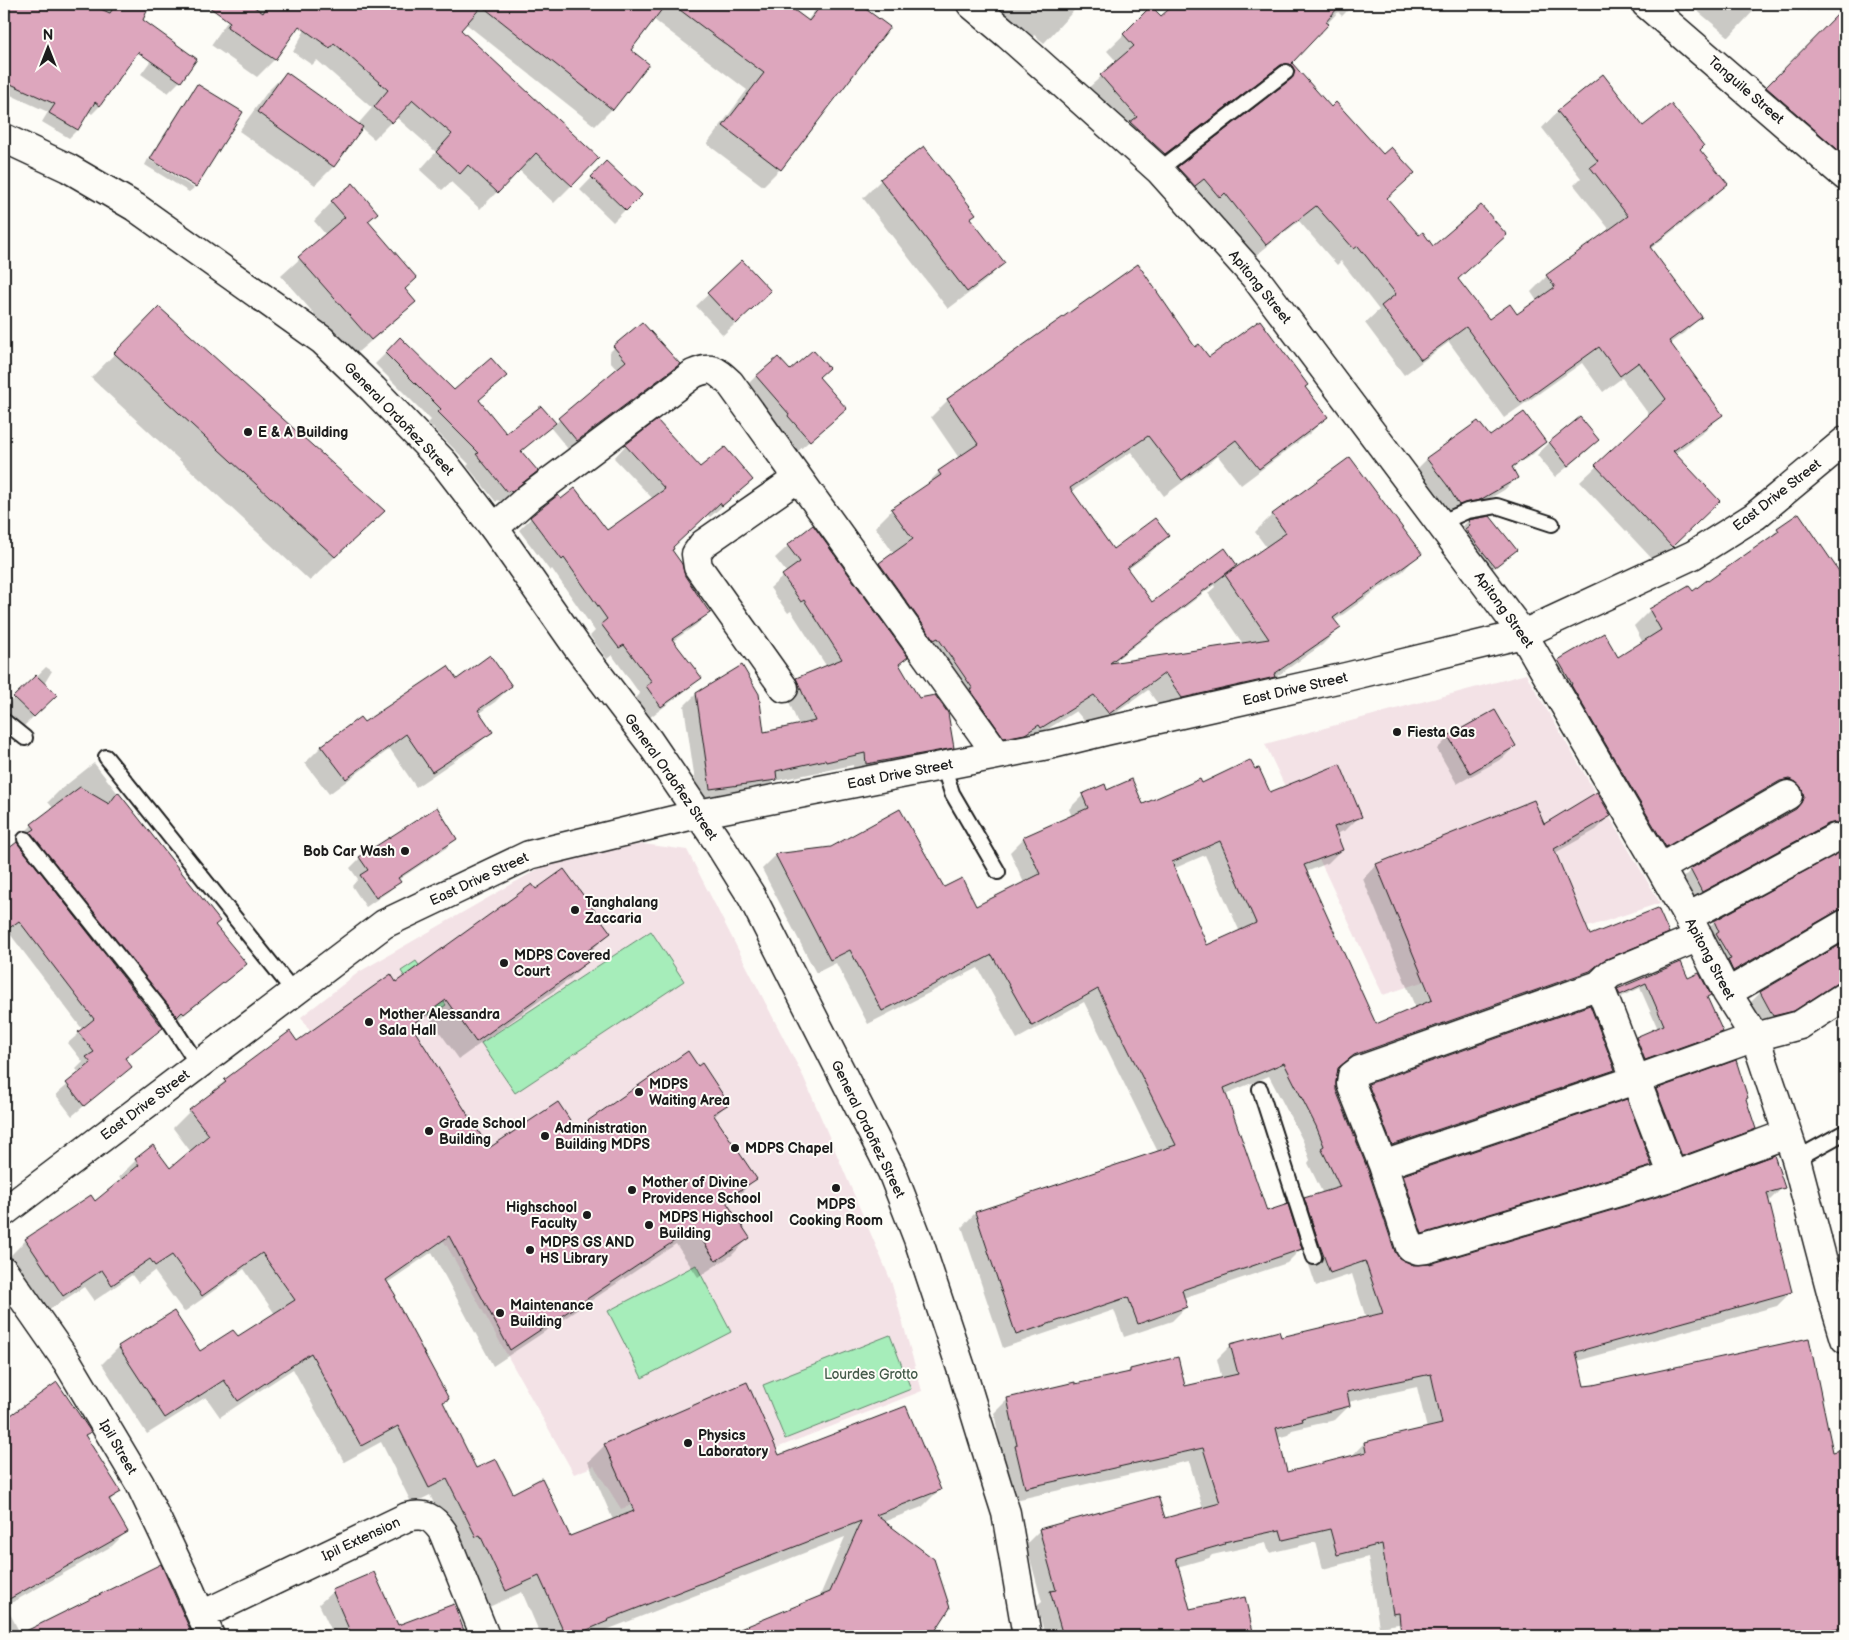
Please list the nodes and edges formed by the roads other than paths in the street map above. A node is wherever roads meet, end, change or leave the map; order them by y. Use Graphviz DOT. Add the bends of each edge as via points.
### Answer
graph roads {
  1 [pos="971,4"];
  2 [pos="1646,4"];
  3 [pos="1286,72"];
  4 [pos="4,138"];
  5 [pos="1160,170"];
  6 [pos="1845,176"];
  7 [pos="1845,441"];
  8 [pos="798,478"];
  9 [pos="1440,523"];
  10 [pos="1552,524"];
  11 [pos="494,528"];
  12 [pos="1523,634"];
  13 [pos="784,688"];
  14 [pos="4,721"];
  15 [pos="25,738"];
  16 [pos="997,754"];
  17 [pos="106,757"];
  18 [pos="943,765"];
  19 [pos="1788,795"];
  20 [pos="698,814"];
  21 [pos="1835,838"];
  22 [pos="25,839"];
  23 [pos="1660,868"];
  24 [pos="998,872"];
  25 [pos="1845,924"];
  26 [pos="1694,927"];
  27 [pos="1599,985"];
  28 [pos="294,992"];
  29 [pos="1727,993"];
  30 [pos="1845,996"];
  31 [pos="1754,1037"];
  32 [pos="198,1065"];
  33 [pos="1635,1080"];
  34 [pos="1260,1089"];
  35 [pos="1845,1132"];
  36 [pos="1787,1134"];
  37 [pos="1796,1159"];
  38 [pos="1383,1165"];
  39 [pos="1673,1176"];
  40 [pos="4,1212"];
  41 [pos="1314,1257"];
  42 [pos="4,1271"];
  43 [pos="1845,1339"];
  44 [pos="206,1625"];
  45 [pos="485,1636"];
  46 [pos="1027,1636"];
  1 -- 5 [label="street, Apitong Street"];
  2 -- 6 [label="street, Tanguile Street"];
  3 -- 5 [label="lane"];
  4 -- 11 [label="street, General Ordoñez Street" via="68,168 135,207 322,340 444,463"];
  5 -- 9 [label="street, Apitong Street" via="1255,277"];
  7 -- 12 [label="street, East Drive Street" via="1755,516 1694,556"];
  8 -- 11 [label="street" via="730,383 707,368 685,380 528,498"];
  8 -- 13 [label="street" via="703,544 696,554 698,567"];
  8 -- 16 [label="street"];
  9 -- 10 [label="lane" via="1467,511 1498,506"];
  9 -- 12 [label="street, Apitong Street"];
  11 -- 20 [label="street, General Ordoñez Street"];
  12 -- 16 [label="street, East Drive Street" via="1244,701"];
  12 -- 23 [label="street, Apitong Street"];
  14 -- 15 [label="lane"];
  16 -- 18 [label="street, East Drive Street"];
  17 -- 28 [label="lane"];
  18 -- 20 [label="street, East Drive Street"];
  18 -- 24 [label="lane" via="952,793"];
  19 -- 23 [label="street"];
  20 -- 28 [label="street, East Drive Street" via="529,854 384,924"];
  20 -- 46 [label="street, General Ordoñez Street" via="752,897 892,1172 918,1239 1006,1513"];
  21 -- 26 [label="street"];
  22 -- 32 [label="lane" via="166,1016"];
  23 -- 26 [label="street, Apitong Street"];
  25 -- 29 [label="street"];
  26 -- 27 [label="street" via="1610,974"];
  26 -- 29 [label="street, Apitong Street"];
  27 -- 33 [label="street"];
  27 -- 38 [label="street" via="1360,1070 1352,1076 1351,1084"];
  28 -- 32 [label="street, East Drive Street"];
  29 -- 31 [label="street, Apitong Street"];
  30 -- 31 [label="street" via="1800,1025"];
  31 -- 33 [label="street"];
  31 -- 36 [label="street, Apitong Street"];
  32 -- 40 [label="street, East Drive Street"];
  33 -- 38 [label="street"];
  33 -- 39 [label="street"];
  34 -- 41 [label="lane"];
  35 -- 37 [label="lane"];
  36 -- 37 [label="street, Apitong Street"];
  36 -- 39 [label="street"];
  37 -- 43 [label="street, Apitong Street"];
  38 -- 39 [label="street" via="1410,1248 1418,1250"];
  42 -- 44 [label="street, Ipil Street" via="68,1363 110,1431 140,1484"];
  44 -- 45 [label="street, Ipil Extension" via="407,1517 417,1515 428,1516 443,1532"];
}
